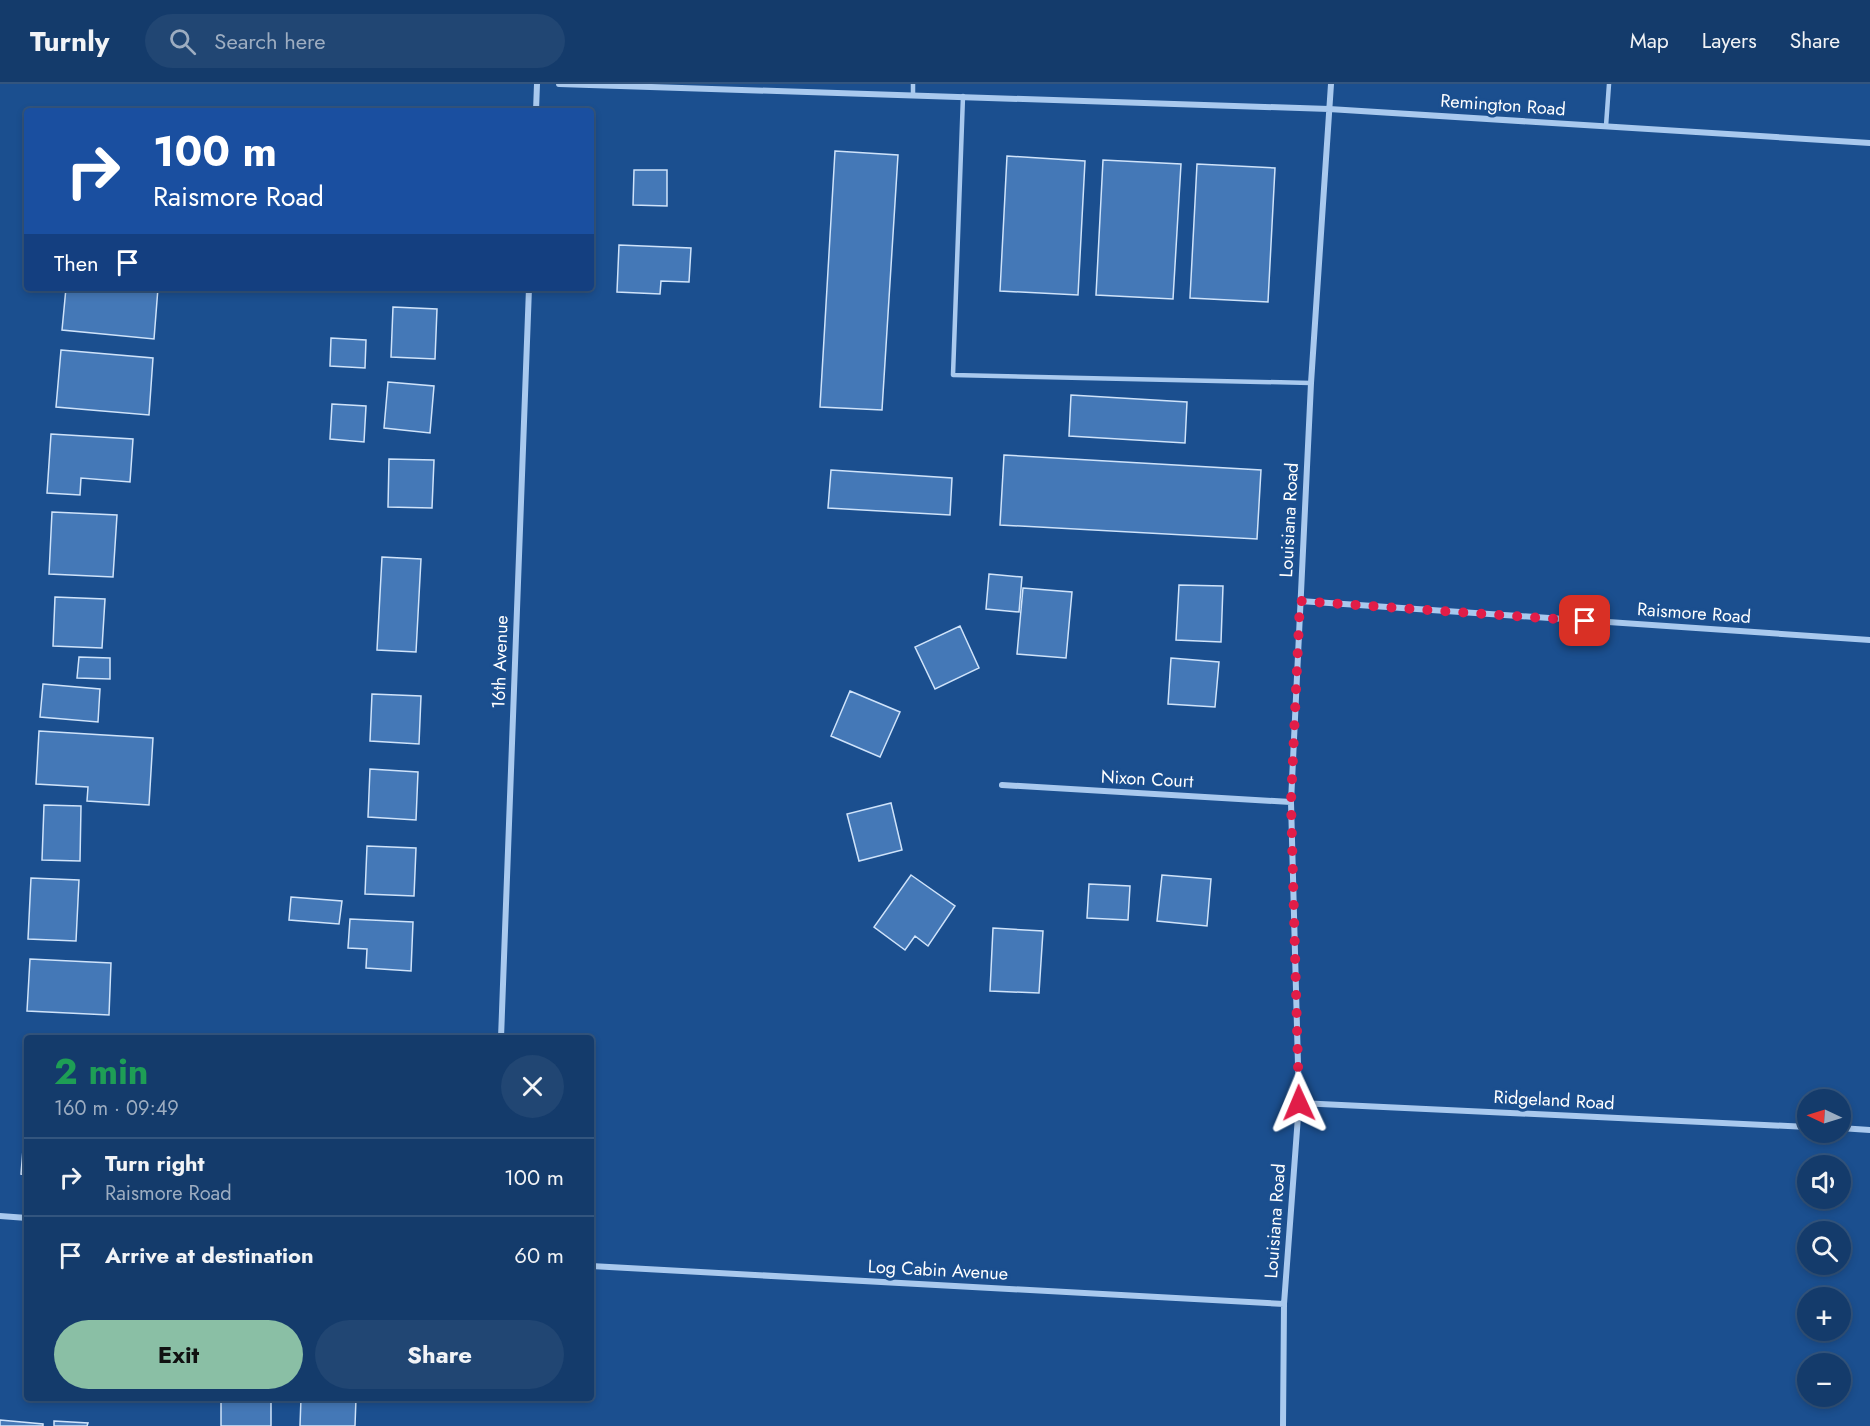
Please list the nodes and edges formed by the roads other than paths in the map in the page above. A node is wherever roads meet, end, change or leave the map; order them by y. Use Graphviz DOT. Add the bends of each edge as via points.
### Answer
graph roads {
  1 [pos="537,84"];
  2 [pos="559,84"];
  3 [pos="913,84"];
  4 [pos="1331,84"];
  5 [pos="1609,84"];
  6 [pos="913,94"];
  7 [pos="963,96"];
  8 [pos="536,108"];
  9 [pos="1329,109"];
  10 [pos="1606,126"];
  11 [pos="1870,142"];
  12 [pos="529,291"];
  13 [pos="1311,383"];
  14 [pos="1300,601"];
  15 [pos="1870,640"];
  16 [pos="1002,786"];
  17 [pos="1291,802"];
  18 [pos="501,1035"];
  19 [pos="1299,1103"];
  20 [pos="1797,1126"];
  21 [pos="1851,1129"];
  22 [pos="1870,1130"];
  23 [pos="0,1216"];
  24 [pos="24,1218"];
  25 [pos="594,1266"];
  26 [pos="1284,1305"];
  27 [pos="1283,1426"];
  1 -- 8 [label="street"];
  2 -- 6 [label="street, Remington Road"];
  3 -- 6 [label="lane"];
  4 -- 9 [label="street, Louisiana Road"];
  5 -- 10 [label="lane"];
  6 -- 7 [label="street, Remington Road"];
  7 -- 9 [label="street, Remington Road"];
  7 -- 13 [label="lane" via="953,375"];
  9 -- 10 [label="street, Remington Road"];
  9 -- 13 [label="street, Louisiana Road"];
  10 -- 11 [label="street, Remington Road"];
  12 -- 18 [label="street, 16th Avenue"];
  13 -- 14 [label="street, Louisiana Road"];
  14 -- 15 [label="street, Raismore Road"];
  14 -- 17 [label="street, Louisiana Road"];
  16 -- 17 [label="street, Nixon Court"];
  17 -- 19 [label="street, Louisiana Road"];
  19 -- 20 [label="street, Ridgeland Road"];
  19 -- 26 [label="street, Louisiana Road"];
  21 -- 22 [label="street"];
  23 -- 24 [label="street"];
  25 -- 26 [label="street, Log Cabin Avenue"];
  26 -- 27 [label="street, Louisiana Road"];
}
